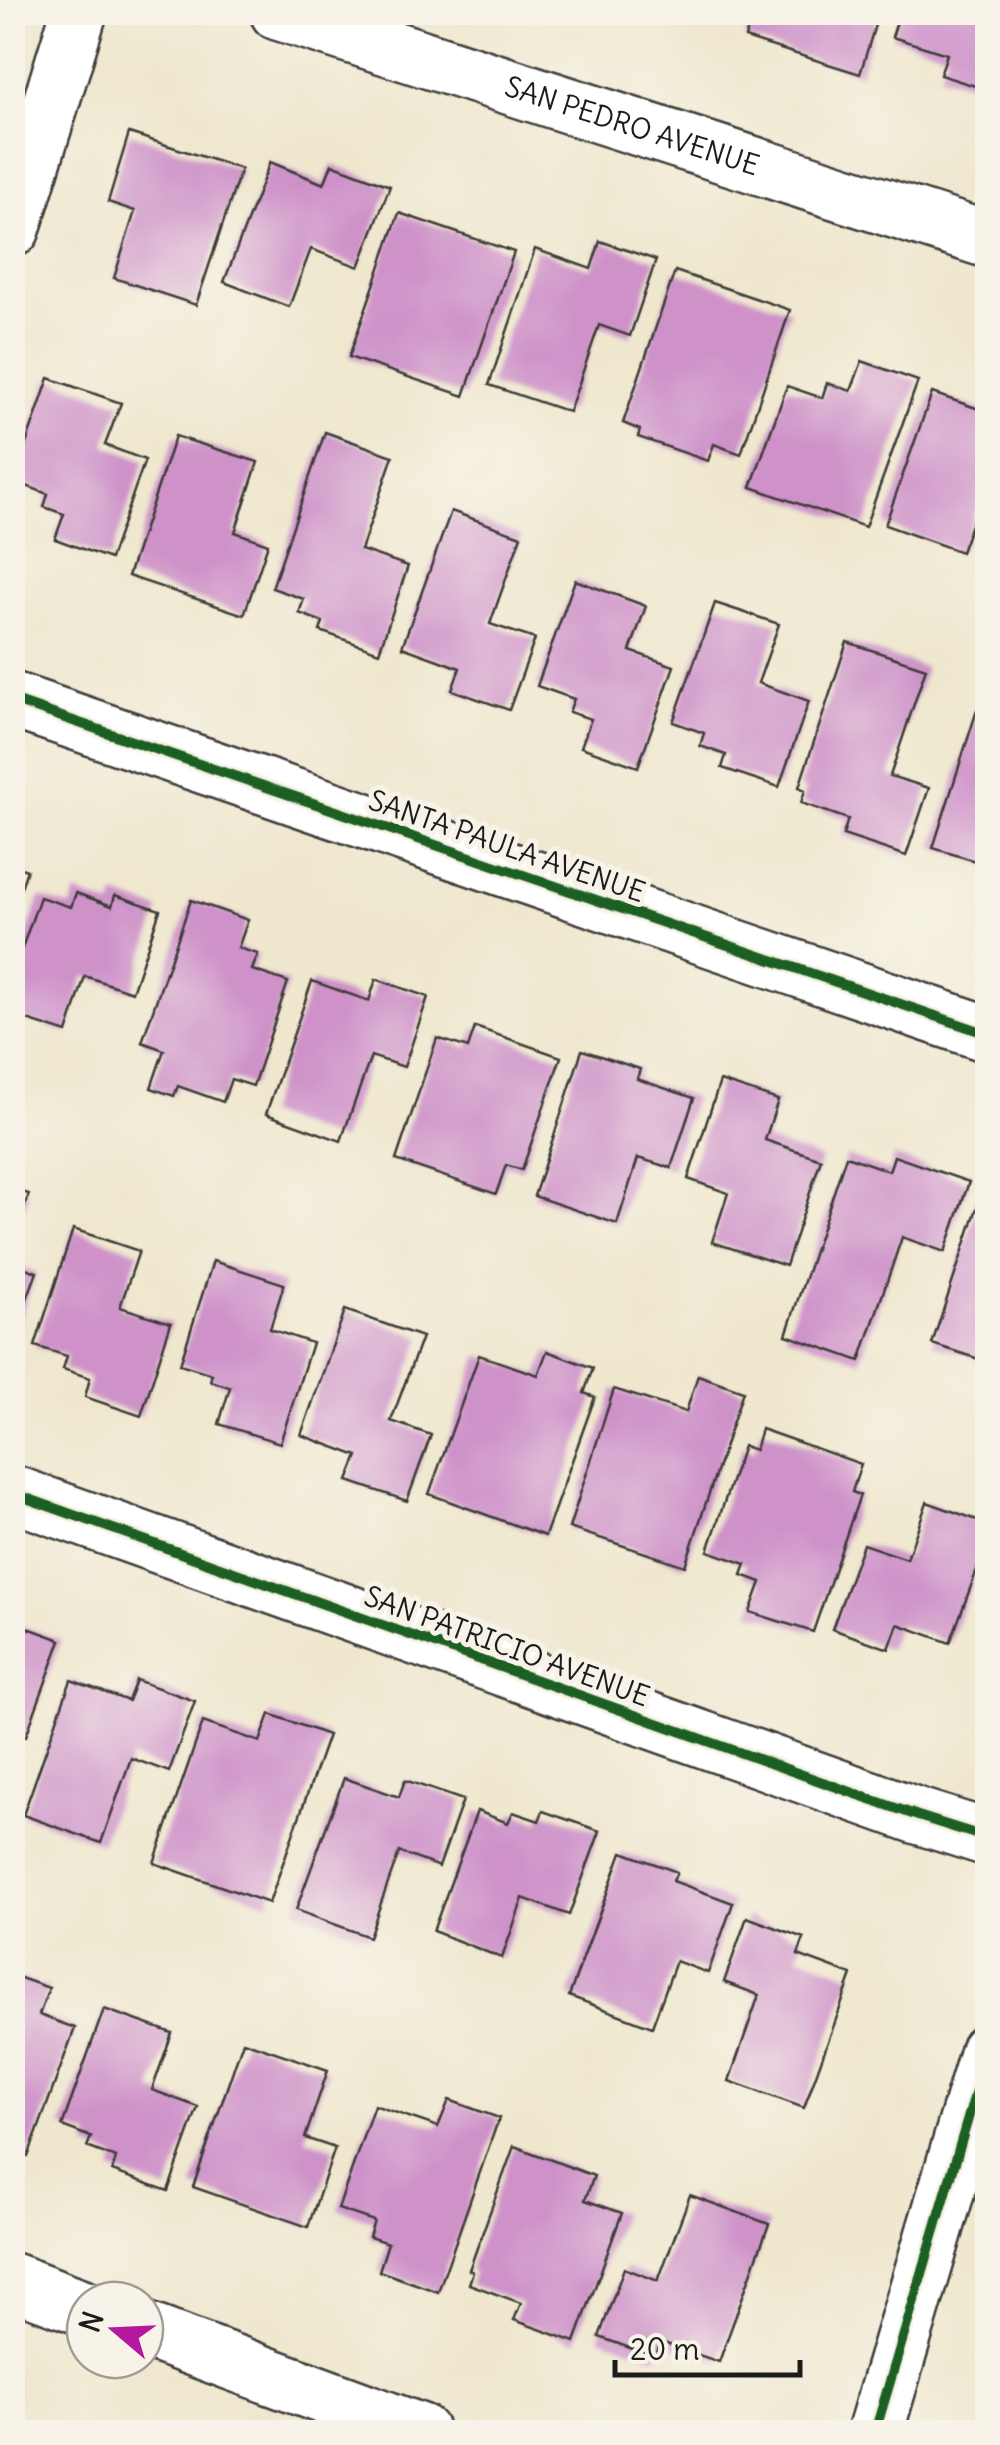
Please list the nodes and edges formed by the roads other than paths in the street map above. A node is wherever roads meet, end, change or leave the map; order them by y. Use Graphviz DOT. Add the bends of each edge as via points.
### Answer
graph roads {
  1 [pos="79,12"];
  2 [pos="278,12"];
  3 [pos="12,229"];
  4 [pos="988,240"];
  5 [pos="12,700"];
  6 [pos="988,1034"];
  7 [pos="12,1493"];
  8 [pos="988,1838"];
  9 [pos="988,2051"];
  10 [pos="12,2281"];
  11 [pos="65,2301"];
  12 [pos="165,2337"];
  13 [pos="420,2432"];
  14 [pos="875,2432"];
  1 -- 3 [label="street"];
  2 -- 4 [label="street, SAN PEDRO AVENUE"];
  5 -- 6 [label="street, SANTA PAULA AVENUE"];
  7 -- 8 [label="street, SAN PATRICIO AVENUE"];
  9 -- 14 [label="street"];
  10 -- 11 [label="street"];
  12 -- 13 [label="street"];
}
